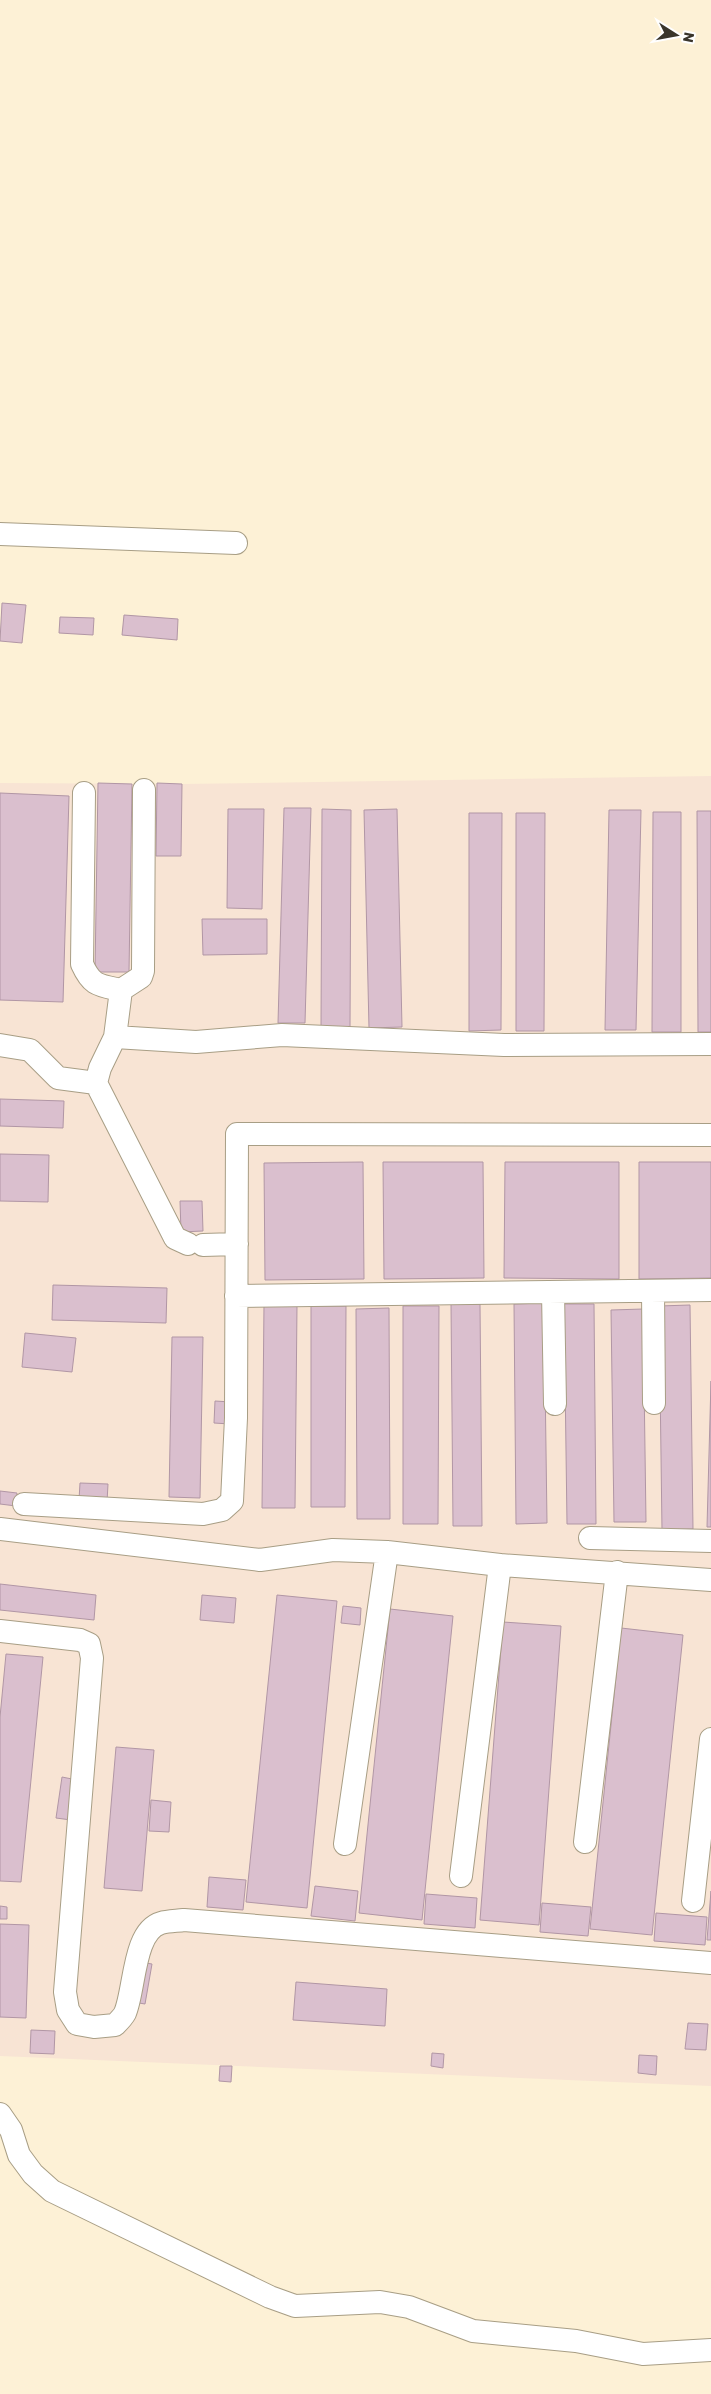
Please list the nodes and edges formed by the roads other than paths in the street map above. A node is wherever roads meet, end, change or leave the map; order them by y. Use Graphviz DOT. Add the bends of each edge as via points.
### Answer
graph roads {
  1 [pos="0,534"];
  2 [pos="236,543"];
  3 [pos="144,790"];
  4 [pos="84,793"];
  5 [pos="121,990"];
  6 [pos="115,1037"];
  7 [pos="711,1044"];
  8 [pos="0,1046"];
  9 [pos="96,1083"];
  10 [pos="711,1135"];
  11 [pos="238,1244"];
  12 [pos="711,1290"];
  13 [pos="553,1292"];
  14 [pos="653,1292"];
  15 [pos="236,1296"];
  16 [pos="654,1403"];
  17 [pos="555,1404"];
  18 [pos="24,1504"];
  19 [pos="0,1529"];
  20 [pos="590,1538"];
  21 [pos="711,1540"];
  22 [pos="387,1552"];
  23 [pos="500,1565"];
  24 [pos="617,1572"];
  25 [pos="711,1580"];
  26 [pos="0,1631"];
  27 [pos="711,1739"];
  28 [pos="585,1842"];
  29 [pos="345,1844"];
  30 [pos="461,1876"];
  31 [pos="693,1901"];
  32 [pos="711,1963"];
  33 [pos="0,2114"];
  34 [pos="711,2350"];
  1 -- 2 [label="lane"];
  3 -- 5 [label="lane" via="143,971 141,977"];
  4 -- 5 [label="lane" via="82,964 88,979 96,985"];
  5 -- 6 [label="lane"];
  6 -- 7 [label="lane" via="196,1042 282,1035 504,1045"];
  6 -- 9 [label="lane"];
  8 -- 9 [label="lane" via="30,1050 58,1078"];
  9 -- 11 [label="lane" via="175,1238 195,1244"];
  10 -- 11 [label="lane" via="238,1134"];
  11 -- 15 [label="lane"];
  12 -- 14 [label="lane"];
  13 -- 14 [label="lane"];
  13 -- 15 [label="lane"];
  13 -- 17 [label="lane"];
  14 -- 16 [label="lane"];
  15 -- 18 [label="lane" via="232,1501 222,1510 203,1514"];
  19 -- 22 [label="lane" via="260,1560 333,1550"];
  20 -- 21 [label="lane"];
  22 -- 23 [label="lane"];
  22 -- 29 [label="lane"];
  23 -- 24 [label="lane"];
  23 -- 30 [label="lane"];
  24 -- 25 [label="lane"];
  24 -- 28 [label="lane"];
  26 -- 32 [label="lane" via="80,1640 89,1644 92,1658 65,1992 68,2010 77,2024 94,2027 116,2025 125,2015 147,1932 160,1923 184,1920"];
  27 -- 31 [label="lane"];
  33 -- 34 [label="lane" via="12,2130 19,2155 33,2174 52,2191 294,2306 380,2302 409,2307 473,2331 576,2341 643,2354"];
}
